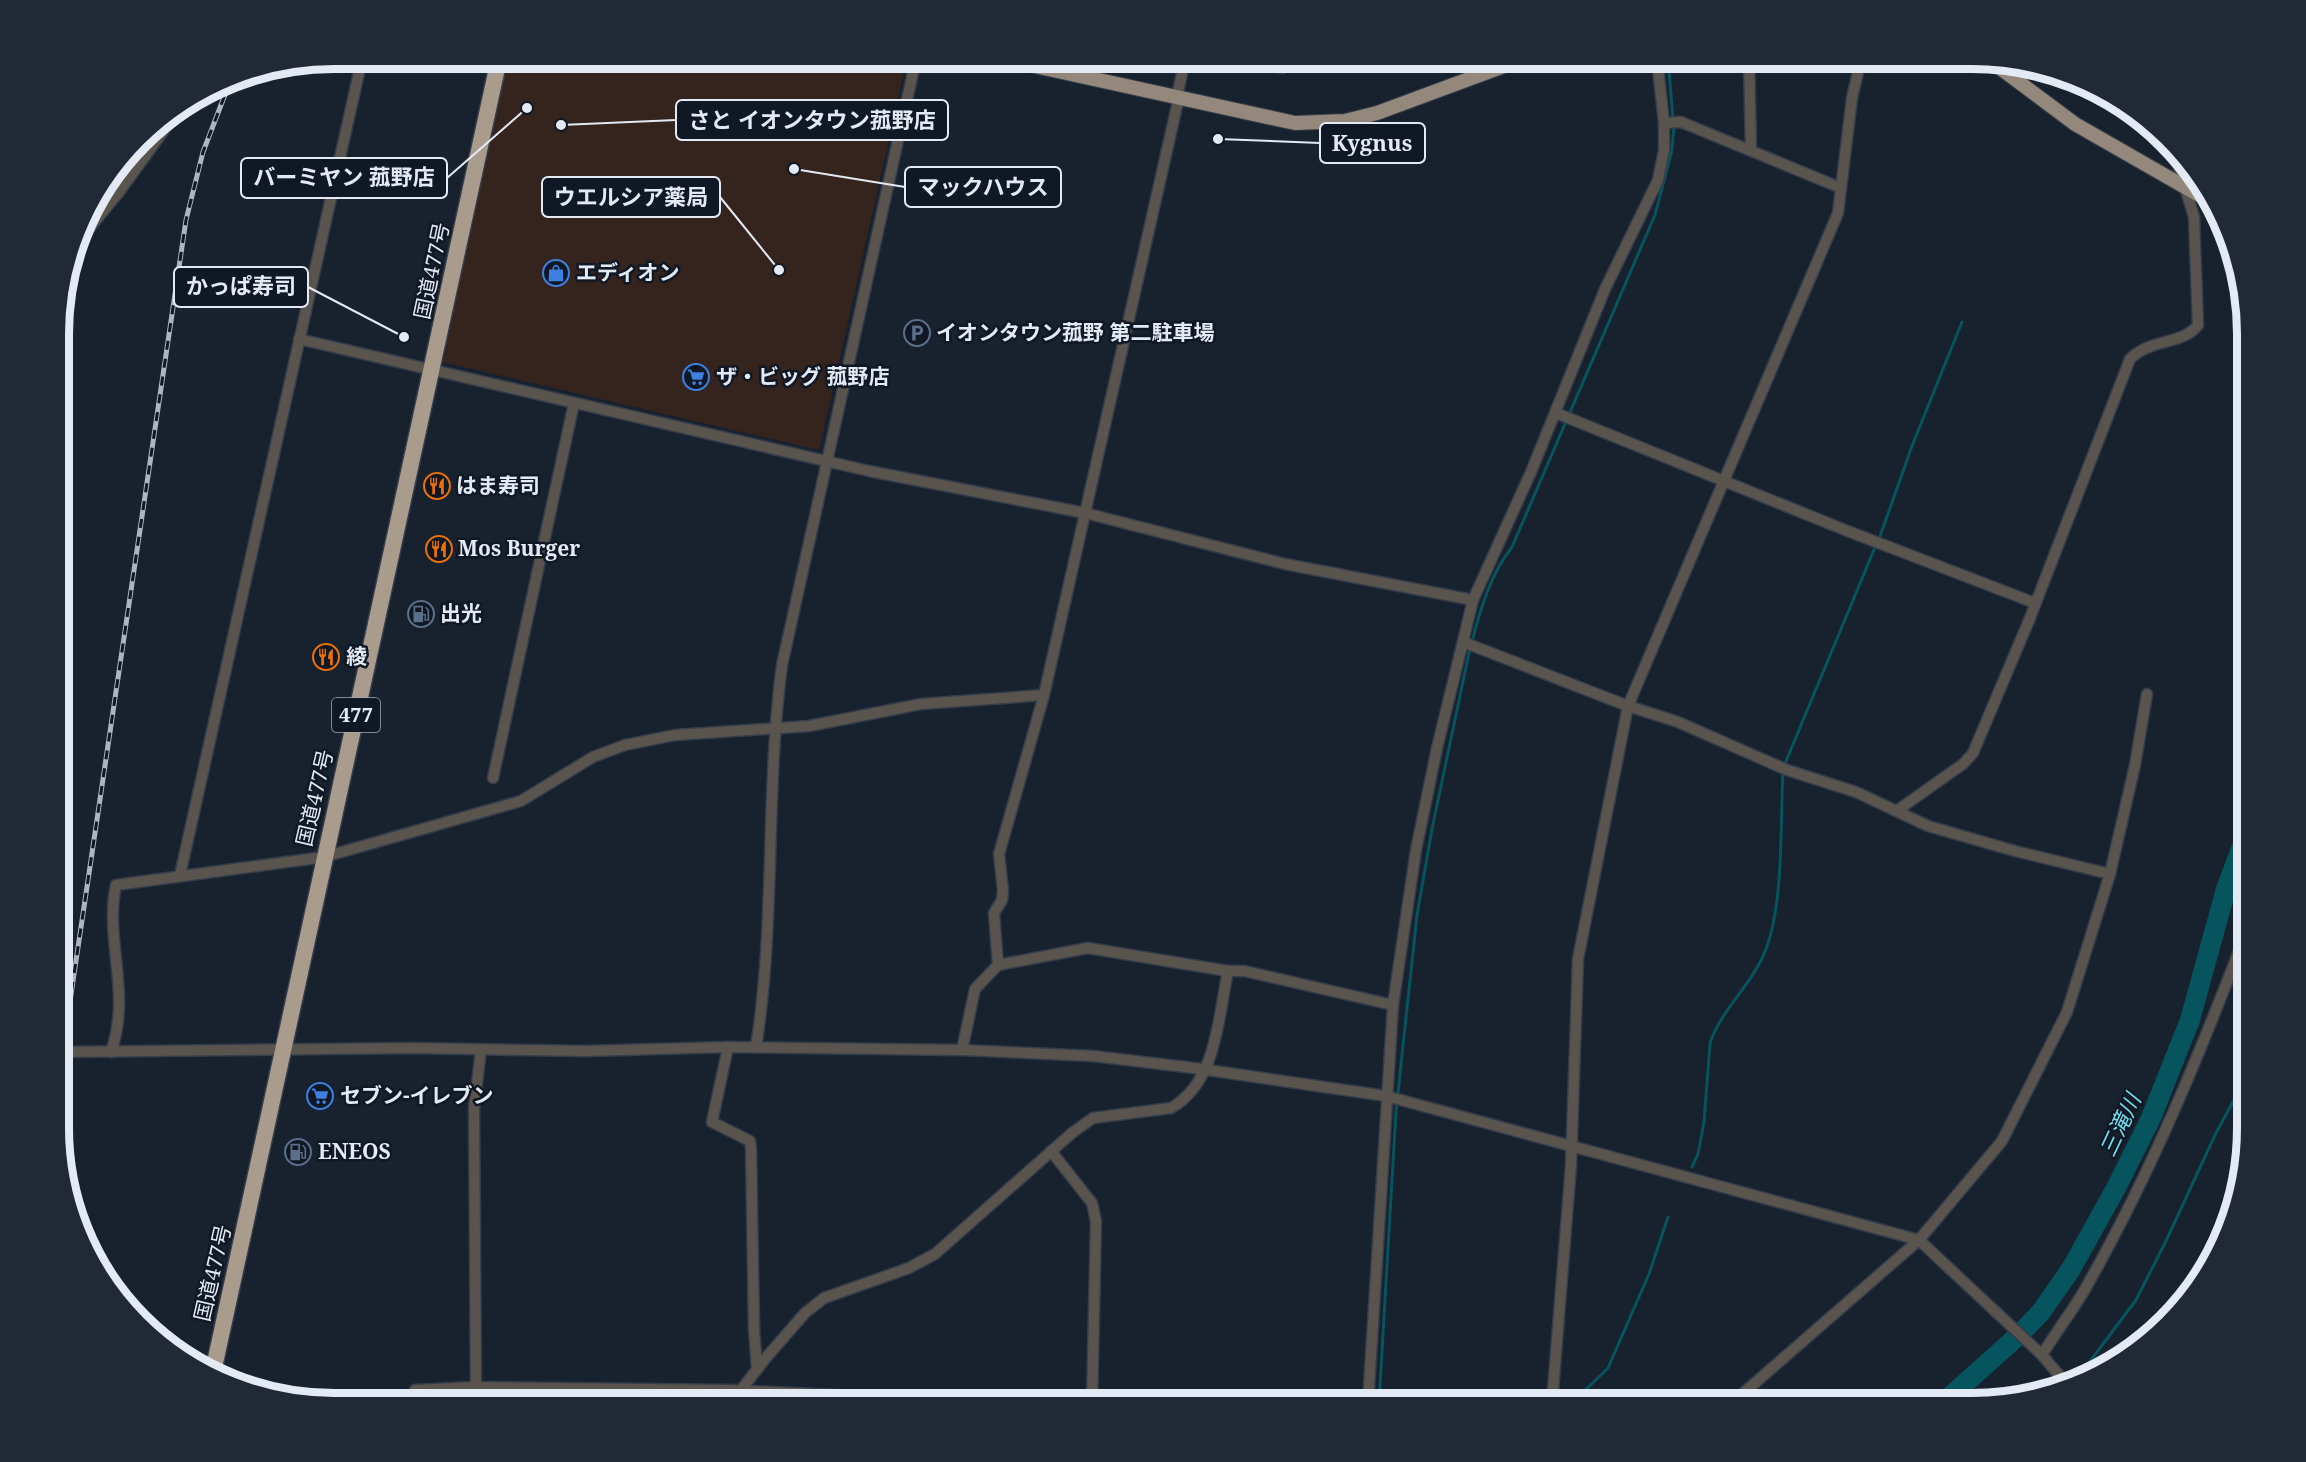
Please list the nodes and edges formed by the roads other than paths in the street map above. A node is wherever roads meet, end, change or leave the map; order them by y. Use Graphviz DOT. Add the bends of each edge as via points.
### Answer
graph roads {
  1 [pos="360,69"];
  2 [pos="497,69"];
  3 [pos="914,69"];
  4 [pos="1052,69"];
  5 [pos="1183,69"];
  6 [pos="1494,69"];
  7 [pos="1658,69"];
  8 [pos="1749,69"];
  9 [pos="1859,69"];
  10 [pos="2004,71"];
  11 [pos="1178,97"];
  12 [pos="1665,123"];
  13 [pos="163,132"];
  14 [pos="1751,149"];
  15 [pos="2179,169"];
  16 [pos="2183,185"];
  17 [pos="1841,188"];
  18 [pos="2196,193"];
  19 [pos="93,224"];
  20 [pos="299,339"];
  21 [pos="434,368"];
  22 [pos="574,403"];
  23 [pos="1558,414"];
  24 [pos="825,459"];
  25 [pos="1723,481"];
  26 [pos="1084,513"];
  27 [pos="1473,600"];
  28 [pos="2035,603"];
  29 [pos="1464,642"];
  30 [pos="2147,694"];
  31 [pos="1044,695"];
  32 [pos="1629,706"];
  33 [pos="773,729"];
  34 [pos="494,778"];
  35 [pos="1898,810"];
  36 [pos="324,857"];
  37 [pos="2110,874"];
  38 [pos="180,875"];
  39 [pos="2237,956"];
  40 [pos="998,965"];
  41 [pos="1228,971"];
  42 [pos="1393,1005"];
  43 [pos="728,1047"];
  44 [pos="756,1047"];
  45 [pos="481,1050"];
  46 [pos="962,1050"];
  47 [pos="284,1051"];
  48 [pos="69,1052"];
  49 [pos="111,1052"];
  50 [pos="1207,1069"];
  51 [pos="1388,1097"];
  52 [pos="1572,1146"];
  53 [pos="1051,1151"];
  54 [pos="1918,1240"];
  55 [pos="2041,1354"];
  56 [pos="215,1365"];
  57 [pos="758,1370"];
  58 [pos="2061,1378"];
  59 [pos="476,1387"];
  60 [pos="741,1390"];
  61 [pos="415,1393"];
  62 [pos="739,1393"];
  63 [pos="800,1393"];
  64 [pos="1092,1393"];
  65 [pos="1369,1393"];
  66 [pos="1552,1393"];
  67 [pos="1743,1393"];
  1 -- 20 [label="street"];
  2 -- 21 [label="highway, 国道477号 / 477"];
  3 -- 24 [label="street"];
  4 -- 11 [label="main road"];
  5 -- 11 [label="street"];
  6 -- 11 [label="main road" via="1377,113 1345,121 1295,123"];
  7 -- 12 [label="street"];
  8 -- 14 [label="street"];
  9 -- 17 [label="street"];
  10 -- 16 [label="main road" via="2075,124"];
  11 -- 26 [label="street"];
  12 -- 14 [label="street" via="1681,122"];
  12 -- 23 [label="street" via="1658,180 1605,289"];
  13 -- 19 [label="street"];
  14 -- 17 [label="street"];
  15 -- 16 [label="street"];
  16 -- 18 [label="main road"];
  16 -- 28 [label="street" via="2194,217 2198,325 2184,337 2147,346 2130,359"];
  17 -- 25 [label="street" via="1838,213"];
  20 -- 21 [label="street"];
  20 -- 38 [label="street"];
  21 -- 22 [label="street"];
  21 -- 36 [label="highway, 国道477号 / 477"];
  22 -- 24 [label="street"];
  22 -- 34 [label="street"];
  23 -- 25 [label="street"];
  23 -- 27 [label="street"];
  24 -- 26 [label="street"];
  24 -- 33 [label="street" via="782,665"];
  25 -- 28 [label="street"];
  25 -- 32 [label="street"];
  26 -- 27 [label="street" via="1286,564"];
  26 -- 31 [label="street"];
  27 -- 29 [label="street"];
  28 -- 35 [label="street" via="1973,753"];
  29 -- 32 [label="street"];
  29 -- 42 [label="street" via="1416,850"];
  30 -- 37 [label="street"];
  31 -- 33 [label="street" via="921,704 809,726"];
  31 -- 40 [label="street" via="999,854 1003,890 994,913"];
  32 -- 35 [label="street"];
  32 -- 52 [label="street" via="1578,959"];
  33 -- 36 [label="street" via="675,735 625,745 593,757 522,801"];
  33 -- 44 [label="street" via="765,994"];
  35 -- 37 [label="street" via="1928,826"];
  36 -- 38 [label="street"];
  36 -- 47 [label="highway, 国道477号 / 477"];
  37 -- 54 [label="street" via="2067,1012 2002,1141"];
  38 -- 49 [label="street" via="116,885 114,910 121,999 118,1033"];
  39 -- 55 [label="street" via="2160,1145 2088,1285"];
  40 -- 41 [label="street" via="1088,948"];
  40 -- 46 [label="street" via="975,988"];
  41 -- 42 [label="street" via="1244,971"];
  41 -- 50 [label="street"];
  42 -- 51 [label="street"];
  43 -- 44 [label="street"];
  43 -- 45 [label="street"];
  43 -- 57 [label="street" via="712,1122 750,1141"];
  44 -- 46 [label="street"];
  45 -- 47 [label="street"];
  45 -- 59 [label="street" via="474,1108"];
  46 -- 50 [label="street" via="1093,1056"];
  47 -- 49 [label="street"];
  47 -- 56 [label="highway, 国道477号 / 477"];
  48 -- 49 [label="street"];
  50 -- 51 [label="street"];
  50 -- 53 [label="street" via="1180,1103 1171,1108 1093,1118"];
  51 -- 52 [label="street"];
  51 -- 65 [label="street"];
  52 -- 54 [label="street"];
  52 -- 66 [label="street"];
  53 -- 57 [label="street" via="935,1254 909,1268 824,1298 806,1313"];
  53 -- 64 [label="street" via="1092,1203 1096,1221"];
  54 -- 55 [label="street"];
  54 -- 67 [label="street"];
  55 -- 58 [label="street"];
  57 -- 60 [label="street"];
  59 -- 60 [label="street"];
  59 -- 61 [label="street" via="415,1390"];
  60 -- 62 [label="street"];
  60 -- 63 [label="street"];
}
